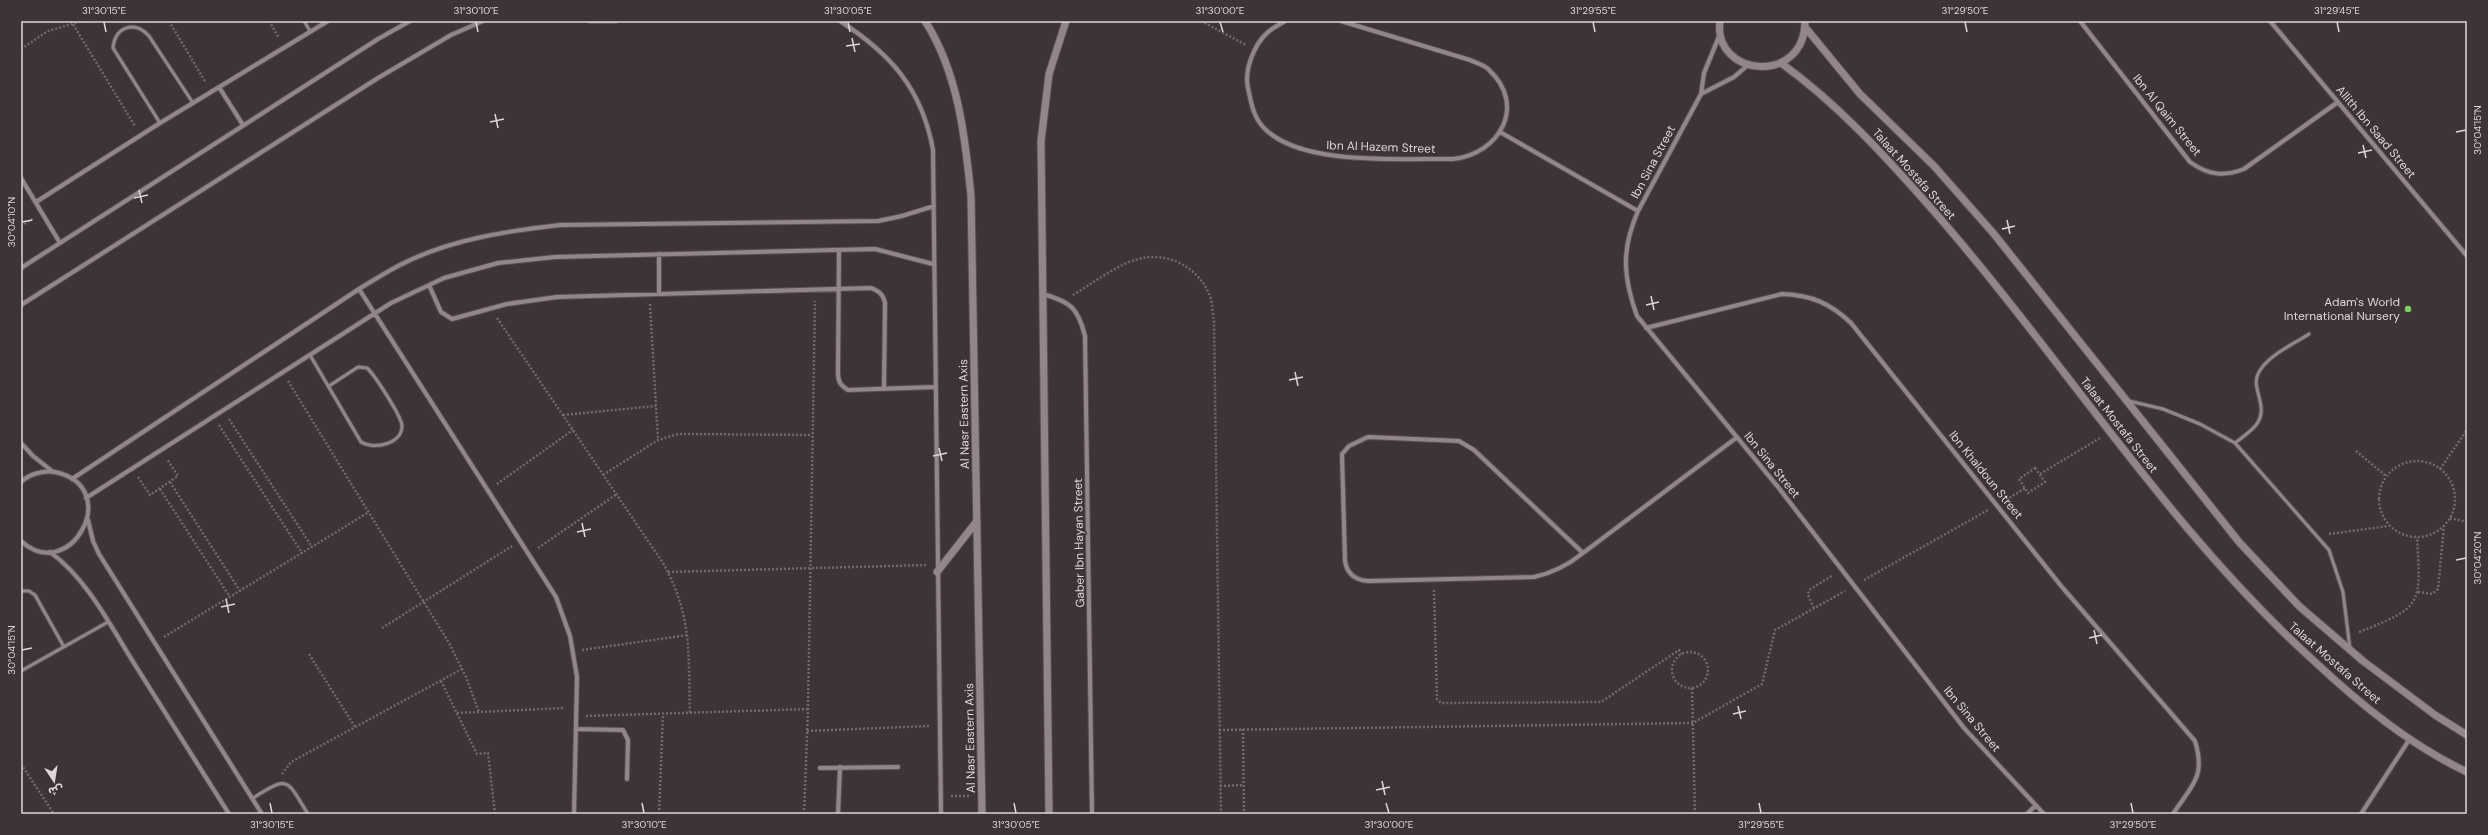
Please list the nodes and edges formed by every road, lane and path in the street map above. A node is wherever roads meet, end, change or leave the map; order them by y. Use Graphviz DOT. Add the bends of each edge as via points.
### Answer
graph roads {
  1 [pos="82,21"];
  2 [pos="169,21"];
  3 [pos="269,21"];
  4 [pos="304,21"];
  5 [pos="328,21"];
  6 [pos="410,21"];
  7 [pos="483,21"];
  8 [pos="590,21"];
  9 [pos="616,21"];
  10 [pos="840,21"];
  11 [pos="925,21"];
  12 [pos="1066,21"];
  13 [pos="1200,21"];
  14 [pos="1285,21"];
  15 [pos="1341,21"];
  16 [pos="1714,21"];
  17 [pos="2080,21"];
  18 [pos="2270,21"];
  19 [pos="71,22"];
  20 [pos="1805,24"];
  21 [pos="1720,27"];
  22 [pos="310,31"];
  23 [pos="285,47"];
  24 [pos="21,49"];
  25 [pos="1255,50"];
  26 [pos="1781,63"];
  27 [pos="1748,65"];
  28 [pos="220,87"];
  29 [pos="211,92"];
  30 [pos="1701,94"];
  31 [pos="2338,102"];
  32 [pos="192,103"];
  33 [pos="160,123"];
  34 [pos="243,125"];
  35 [pos="1500,132"];
  36 [pos="140,135"];
  37 [pos="21,178"];
  38 [pos="36,202"];
  39 [pos="934,206"];
  40 [pos="1638,211"];
  41 [pos="60,243"];
  42 [pos="839,250"];
  43 [pos="659,254"];
  44 [pos="2467,256"];
  45 [pos="933,264"];
  46 [pos="21,268"];
  47 [pos="429,285"];
  48 [pos="359,289"];
  49 [pos="838,289"];
  50 [pos="815,290"];
  51 [pos="649,293"];
  52 [pos="659,293"];
  53 [pos="1043,294"];
  54 [pos="1064,300"];
  55 [pos="21,306"];
  56 [pos="491,309"];
  57 [pos="374,313"];
  58 [pos="1646,328"];
  59 [pos="2309,334"];
  60 [pos="310,355"];
  61 [pos="282,372"];
  62 [pos="329,386"];
  63 [pos="935,387"];
  64 [pos="884,388"];
  65 [pos="2125,400"];
  66 [pos="656,406"];
  67 [pos="223,410"];
  68 [pos="563,415"];
  69 [pos="213,417"];
  70 [pos="573,430"];
  71 [pos="2467,430"];
  72 [pos="2110,432"];
  73 [pos="812,435"];
  74 [pos="1736,438"];
  75 [pos="658,440"];
  76 [pos="21,442"];
  77 [pos="2235,443"];
  78 [pos="161,450"];
  79 [pos="2356,451"];
  80 [pos="132,469"];
  81 [pos="2440,469"];
  82 [pos="52,471"];
  83 [pos="603,474"];
  84 [pos="2040,474"];
  85 [pos="2386,476"];
  86 [pos="72,479"];
  87 [pos="21,482"];
  88 [pos="170,482"];
  89 [pos="2025,488"];
  90 [pos="160,489"];
  91 [pos="488,491"];
  92 [pos="617,494"];
  93 [pos="86,498"];
  94 [pos="1997,505"];
  95 [pos="369,512"];
  96 [pos="2450,518"];
  97 [pos="88,520"];
  98 [pos="977,521"];
  99 [pos="2467,522"];
  100 [pos="2390,526"];
  101 [pos="2444,526"];
  102 [pos="2317,536"];
  103 [pos="2417,537"];
  104 [pos="520,540"];
  105 [pos="22,543"];
  106 [pos="312,547"];
  107 [pos="50,552"];
  108 [pos="302,553"];
  109 [pos="1583,553"];
  110 [pos="530,554"];
  111 [pos="810,568"];
  112 [pos="937,568"];
  113 [pos="1841,570"];
  114 [pos="668,572"];
  115 [pos="1434,580"];
  116 [pos="1854,586"];
  117 [pos="21,591"];
  118 [pos="240,591"];
  119 [pos="2418,592"];
  120 [pos="230,597"];
  121 [pos="424,602"];
  122 [pos="1814,608"];
  123 [pos="108,622"];
  124 [pos="382,628"];
  125 [pos="688,635"];
  126 [pos="2350,635"];
  127 [pos="156,642"];
  128 [pos="64,647"];
  129 [pos="2350,650"];
  130 [pos="573,651"];
  131 [pos="310,654"];
  132 [pos="1681,654"];
  133 [pos="462,669"];
  134 [pos="21,671"];
  135 [pos="441,680"];
  136 [pos="1692,688"];
  137 [pos="576,707"];
  138 [pos="808,709"];
  139 [pos="479,712"];
  140 [pos="457,713"];
  141 [pos="690,713"];
  142 [pos="662,714"];
  143 [pos="576,716"];
  144 [pos="1693,723"];
  145 [pos="939,726"];
  146 [pos="355,727"];
  147 [pos="576,729"];
  148 [pos="1242,729"];
  149 [pos="1219,730"];
  150 [pos="807,731"];
  151 [pos="2467,735"];
  152 [pos="2409,740"];
  153 [pos="21,764"];
  154 [pos="840,767"];
  155 [pos="898,767"];
  156 [pos="820,768"];
  157 [pos="2467,772"];
  158 [pos="627,779"];
  159 [pos="280,782"];
  160 [pos="1244,785"];
  161 [pos="1220,786"];
  162 [pos="940,796"];
  163 [pos="982,796"];
  164 [pos="253,798"];
  165 [pos="2035,806"];
  166 [pos="54,814"];
  167 [pos="229,814"];
  168 [pos="262,814"];
  169 [pos="308,814"];
  170 [pos="495,814"];
  171 [pos="574,814"];
  172 [pos="659,814"];
  173 [pos="804,814"];
  174 [pos="838,814"];
  175 [pos="940,814"];
  176 [pos="982,814"];
  177 [pos="1049,814"];
  178 [pos="1092,814"];
  179 [pos="1221,814"];
  180 [pos="1244,814"];
  181 [pos="1695,814"];
  182 [pos="2027,814"];
  183 [pos="2044,814"];
  184 [pos="2173,814"];
  185 [pos="2361,814"];
  1 -- 19 [label="path"];
  2 -- 29 [label="path"];
  3 -- 23 [label="path"];
  4 -- 22 [label="lane"];
  5 -- 22 [label="street"];
  6 -- 34 [label="street" via="378,38"];
  7 -- 55 [label="street" via="451,36 378,78"];
  8 -- 9 [label="street"];
  10 -- 39 [label="street" via="886,56 909,83 918,99 927,122 933,150"];
  11 -- 98 [label="street, Al Nasr Eastern Axis" via="952,80 965,136 971,196"];
  12 -- 53 [label="street" via="1049,74 1041,141"];
  13 -- 25 [label="path"];
  14 -- 25 [label="street, Ibn Al Hazem Street" via="1267,33"];
  15 -- 35 [label="street, Ibn Al Hazem Street" via="1470,60 1488,69 1499,81 1505,95 1506,111"];
  16 -- 21 [label="street"];
  17 -- 31 [label="street, Ibn Al Qaim Street" via="2190,162 2201,171 2215,175 2230,174 2244,169"];
  18 -- 31 [label="street, Allith Ibn Saad Street"];
  19 -- 24 [label="path" via="48,31"];
  19 -- 36 [label="path"];
  20 -- 26 [label="street" via="1798,48"];
  20 -- 65 [label="street, Talaat Mostafa Street" via="1860,94 1934,166 1994,234"];
  21 -- 27 [label="street" via="1730,53"];
  21 -- 30 [label="street, Ibn Sina Street" via="1704,73"];
  22 -- 23 [label="street"];
  23 -- 28 [label="street"];
  25 -- 35 [label="street, Ibn Al Hazem Street" via="1251,55 1246,82 1252,109 1263,127 1292,146 1325,156 1453,159 1469,157 1483,150"];
  26 -- 27 [label="street" via="1771,67"];
  26 -- 72 [label="street, Talaat Mostafa Street" via="1847,117 1913,188 1970,252"];
  27 -- 30 [label="street" via="1734,77"];
  28 -- 29 [label="street"];
  28 -- 34 [label="street"];
  29 -- 32 [label="street"];
  30 -- 40 [label="street, Ibn Sina Street"];
  31 -- 44 [label="street, Allith Ibn Saad Street"];
  32 -- 33 [label="street"];
  32 -- 33 [label="lane" via="143,29 126,27 118,32 113,48"];
  33 -- 36 [label="street"];
  34 -- 41 [label="street"];
  35 -- 40 [label="street"];
  36 -- 38 [label="street"];
  37 -- 38 [label="street"];
  38 -- 41 [label="street"];
  39 -- 45 [label="street"];
  39 -- 48 [label="street" via="878,221 560,225 516,230 430,252 399,265"];
  40 -- 58 [label="street, Ibn Sina Street" via="1629,231 1625,260 1628,289 1637,316"];
  41 -- 46 [label="street"];
  42 -- 43 [label="street"];
  42 -- 45 [label="street" via="885,250"];
  42 -- 49 [label="street"];
  43 -- 47 [label="street" via="555,257 498,263 444,278"];
  43 -- 52 [label="street"];
  45 -- 63 [label="street"];
  47 -- 56 [label="street" via="441,312 446,317 459,318"];
  47 -- 57 [label="street"];
  48 -- 57 [label="street"];
  48 -- 86 [label="street"];
  49 -- 50 [label="street"];
  49 -- 64 [label="street" via="871,288 878,290 883,296"];
  49 -- 64 [label="street" via="838,380 842,387 848,390"];
  50 -- 52 [label="street"];
  50 -- 73 [label="path"];
  51 -- 52 [label="street"];
  51 -- 56 [label="street" via="557,297 507,304"];
  51 -- 66 [label="path"];
  53 -- 54 [label="street, Gaber Ibn Hayan Street"];
  53 -- 177 [label="street"];
  54 -- 149 [label="path" via="1134,260 1157,256 1180,262 1198,276 1210,296 1214,320"];
  54 -- 178 [label="street, Gaber Ibn Hayan Street" via="1080,315 1086,355"];
  56 -- 68 [label="path"];
  57 -- 60 [label="street"];
  57 -- 91 [label="street"];
  58 -- 74 [label="street, Ibn Sina Street"];
  58 -- 94 [label="street, Ibn Khaldoun Street" via="1782,294 1801,294 1820,300 1837,310 1851,323"];
  59 -- 77 [label="lane" via="2269,361 2260,371 2256,382 2262,402 2258,422"];
  60 -- 61 [label="street"];
  60 -- 62 [label="lane"];
  61 -- 67 [label="street"];
  61 -- 95 [label="path"];
  62 -- 62 [label="lane" via="361,442 371,447 383,445 401,432 400,418 367,368 358,367"];
  63 -- 64 [label="street"];
  63 -- 112 [label="street"];
  65 -- 77 [label="lane" via="2163,409"];
  65 -- 129 [label="street, Talaat Mostafa Street" via="2239,542 2299,606"];
  66 -- 68 [label="path"];
  66 -- 75 [label="path"];
  67 -- 69 [label="street"];
  67 -- 106 [label="path"];
  68 -- 70 [label="path"];
  69 -- 78 [label="street"];
  69 -- 108 [label="path"];
  70 -- 83 [label="path"];
  70 -- 91 [label="path"];
  71 -- 81 [label="path"];
  72 -- 84 [label="path"];
  72 -- 152 [label="street, Talaat Mostafa Street" via="2217,564 2277,628 2342,687"];
  73 -- 75 [label="path" via="678,434"];
  73 -- 111 [label="path"];
  74 -- 109 [label="street"];
  74 -- 113 [label="street, Ibn Sina Street" via="1778,487"];
  75 -- 83 [label="path"];
  76 -- 82 [label="street" via="33,456"];
  77 -- 102 [label="lane"];
  78 -- 80 [label="street"];
  78 -- 88 [label="path" via="178,476"];
  79 -- 85 [label="path"];
  80 -- 90 [label="path" via="150,495"];
  80 -- 93 [label="street"];
  81 -- 85 [label="path" via="2424,462 2407,462"];
  81 -- 96 [label="path" via="2452,483 2455,491 2454,509"];
  82 -- 86 [label="street"];
  82 -- 87 [label="street" via="32,474"];
  83 -- 92 [label="path"];
  84 -- 89 [label="path" via="2045,482 2029,493"];
  84 -- 89 [label="path" via="2035,468 2020,478"];
  85 -- 100 [label="path" via="2379,502 2380,511"];
  86 -- 93 [label="street"];
  88 -- 90 [label="path"];
  88 -- 118 [label="path"];
  89 -- 94 [label="path"];
  90 -- 120 [label="path"];
  91 -- 104 [label="street"];
  92 -- 110 [label="path"];
  92 -- 114 [label="path"];
  93 -- 97 [label="street"];
  94 -- 116 [label="path"];
  94 -- 184 [label="street, Ibn Khaldoun Street" via="2062,587 2195,741 2200,759 2198,777"];
  95 -- 106 [label="path"];
  95 -- 121 [label="path"];
  96 -- 99 [label="path"];
  96 -- 101 [label="path"];
  97 -- 107 [label="street" via="74,542 61,550"];
  97 -- 127 [label="street" via="92,541 98,554"];
  98 -- 112 [label="street"];
  98 -- 163 [label="street, Al Nasr Eastern Axis"];
  100 -- 102 [label="path"];
  100 -- 103 [label="path" via="2398,532"];
  101 -- 103 [label="path" via="2436,532"];
  101 -- 119 [label="path" via="2438,589 2432,594"];
  102 -- 126 [label="lane" via="2329,550 2340,585"];
  103 -- 119 [label="path" via="2420,585"];
  104 -- 110 [label="street"];
  104 -- 121 [label="path"];
  105 -- 107 [label="street"];
  106 -- 108 [label="path"];
  107 -- 123 [label="street" via="75,574"];
  108 -- 118 [label="path"];
  109 -- 115 [label="street" via="1568,565 1534,578"];
  109 -- 115 [label="street" via="1467,444 1450,440 1368,437 1357,440 1342,454 1346,568 1361,581"];
  110 -- 130 [label="street" via="556,597"];
  111 -- 112 [label="path"];
  111 -- 114 [label="path"];
  111 -- 138 [label="path"];
  112 -- 145 [label="street"];
  113 -- 116 [label="street, Ibn Sina Street"];
  113 -- 122 [label="path" via="1809,590 1808,595"];
  114 -- 125 [label="path" via="683,608"];
  115 -- 132 [label="path" via="1437,699 1441,703 1601,702 1679,650"];
  116 -- 122 [label="path"];
  116 -- 165 [label="street, Ibn Sina Street" via="1964,728"];
  117 -- 128 [label="lane" via="29,591 35,595"];
  118 -- 120 [label="path"];
  119 -- 126 [label="path" via="2407,610 2395,618"];
  120 -- 127 [label="path"];
  121 -- 124 [label="path"];
  121 -- 133 [label="path"];
  122 -- 144 [label="path" via="1775,630 1762,684"];
  123 -- 128 [label="lane"];
  123 -- 167 [label="street"];
  125 -- 130 [label="path"];
  125 -- 141 [label="path"];
  126 -- 129 [label="lane"];
  127 -- 164 [label="street"];
  128 -- 134 [label="lane"];
  129 -- 151 [label="street, Talaat Mostafa Street" via="2435,715"];
  130 -- 137 [label="street"];
  131 -- 146 [label="path"];
  132 -- 136 [label="path" via="1672,665 1672,672 1679,684"];
  132 -- 136 [label="path" via="1688,652 1701,656 1708,668 1704,681"];
  133 -- 135 [label="path"];
  133 -- 139 [label="path"];
  135 -- 140 [label="path"];
  135 -- 146 [label="path"];
  136 -- 144 [label="path"];
  137 -- 139 [label="path"];
  137 -- 143 [label="street"];
  138 -- 141 [label="path"];
  138 -- 150 [label="path"];
  139 -- 140 [label="path"];
  140 -- 170 [label="path" via="477,754 488,753"];
  141 -- 142 [label="path"];
  142 -- 143 [label="path"];
  142 -- 172 [label="path"];
  143 -- 147 [label="street"];
  144 -- 148 [label="path"];
  144 -- 181 [label="path"];
  145 -- 150 [label="path"];
  145 -- 162 [label="street"];
  146 -- 159 [label="path" via="291,762"];
  147 -- 158 [label="street" via="623,730 628,740"];
  147 -- 171 [label="street"];
  148 -- 149 [label="path"];
  148 -- 160 [label="path"];
  149 -- 161 [label="path"];
  150 -- 173 [label="path"];
  152 -- 157 [label="street, Talaat Mostafa Street"];
  152 -- 185 [label="street"];
  153 -- 166 [label="path"];
  154 -- 155 [label="street"];
  154 -- 156 [label="street"];
  154 -- 174 [label="street"];
  159 -- 164 [label="lane"];
  159 -- 169 [label="lane" via="290,785"];
  160 -- 161 [label="path"];
  160 -- 180 [label="path"];
  161 -- 179 [label="path"];
  162 -- 163 [label="path"];
  162 -- 175 [label="street"];
  163 -- 176 [label="street, Al Nasr Eastern Axis"];
  164 -- 168 [label="street"];
  165 -- 182 [label="street"];
  165 -- 183 [label="street, Ibn Sina Street"];
}
